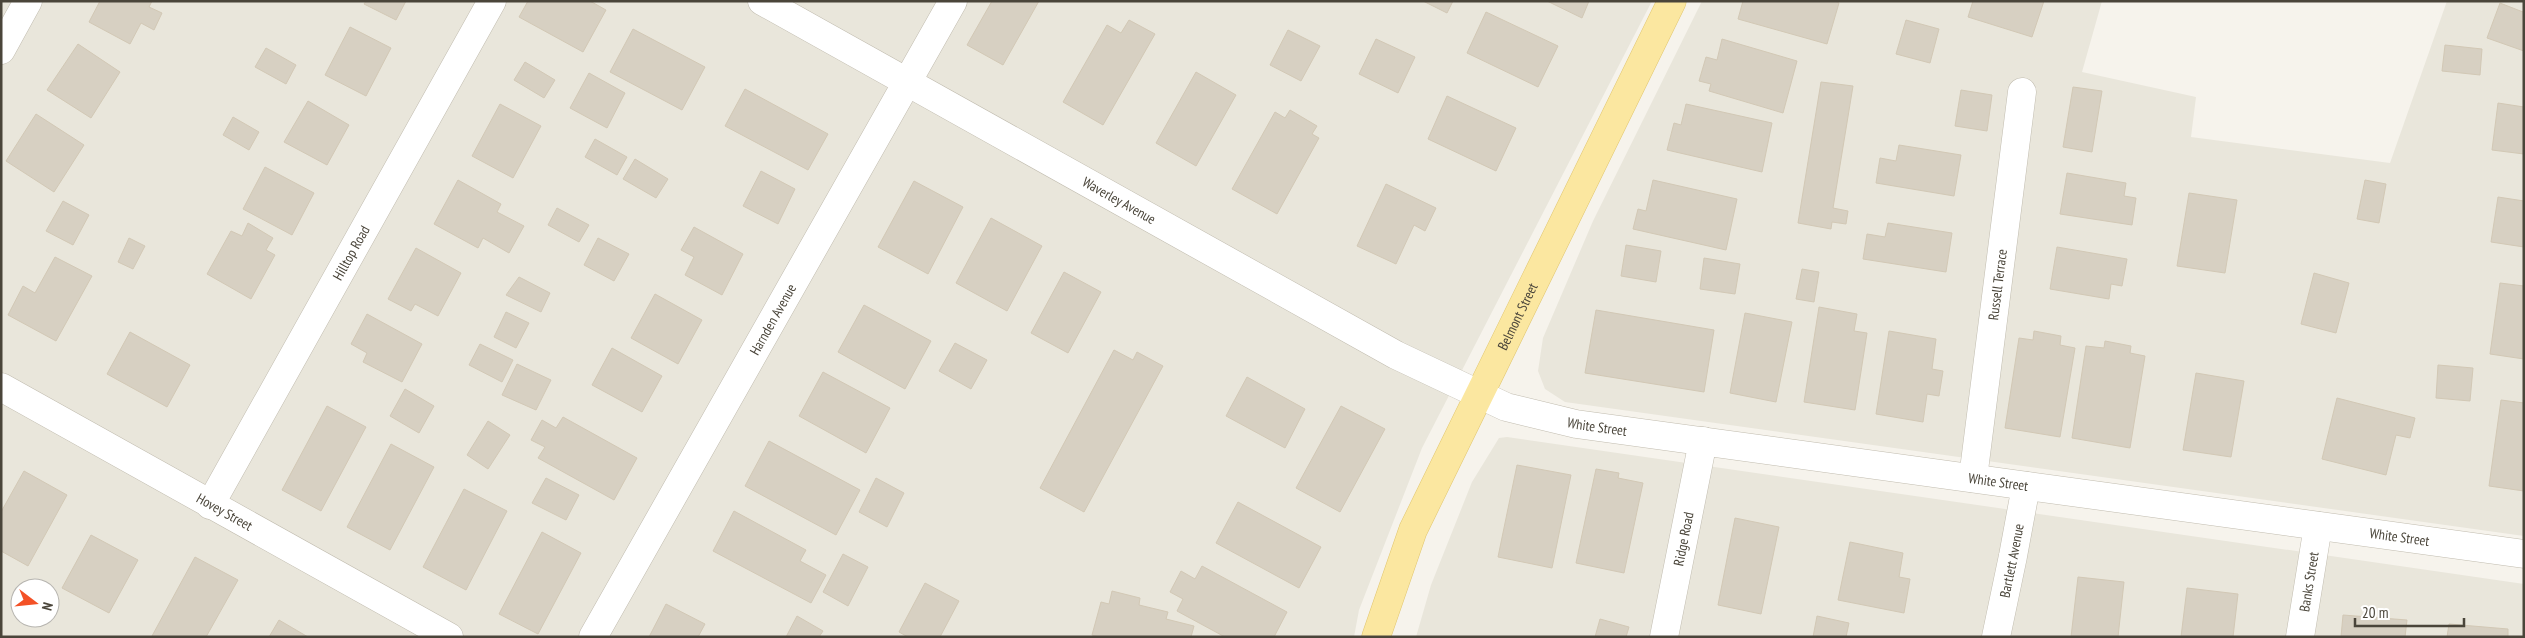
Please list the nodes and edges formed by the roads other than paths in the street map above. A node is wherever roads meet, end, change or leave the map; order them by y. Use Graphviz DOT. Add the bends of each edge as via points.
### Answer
graph roads {
  1 [pos="28,1"];
  2 [pos="492,1"];
  3 [pos="762,1"];
  4 [pos="953,1"];
  5 [pos="1672,1"];
  6 [pos="1,50"];
  7 [pos="908,83"];
  8 [pos="2022,92"];
  9 [pos="1,387"];
  10 [pos="1478,394"];
  11 [pos="1703,441"];
  12 [pos="1973,478"];
  13 [pos="2026,486"];
  14 [pos="210,506"];
  15 [pos="2318,526"];
  16 [pos="2524,554"];
  17 [pos="449,637"];
  18 [pos="593,637"];
  19 [pos="1376,637"];
  20 [pos="1664,637"];
  21 [pos="1996,637"];
  22 [pos="2300,637"];
  1 -- 6 [label="street"];
  2 -- 14 [label="street, Hilltop Road"];
  3 -- 7 [label="street, Waverley Avenue"];
  4 -- 7 [label="street, Harnden Avenue"];
  5 -- 10 [label="main road, Belmont Street"];
  7 -- 10 [label="street, Waverley Avenue" via="1396,355"];
  7 -- 18 [label="street, Harnden Avenue"];
  8 -- 12 [label="street, Russell Terrace"];
  9 -- 14 [label="street, Hovey Street"];
  10 -- 11 [label="street, White Street" via="1506,407 1568,422"];
  10 -- 19 [label="main road, Belmont Street" via="1413,530"];
  11 -- 12 [label="street, White Street"];
  11 -- 20 [label="street, Ridge Road"];
  12 -- 13 [label="street, White Street"];
  13 -- 15 [label="street, White Street"];
  13 -- 21 [label="street, Bartlett Avenue"];
  14 -- 17 [label="street, Hovey Street"];
  15 -- 16 [label="street, White Street"];
  15 -- 22 [label="street, Banks Street"];
}
